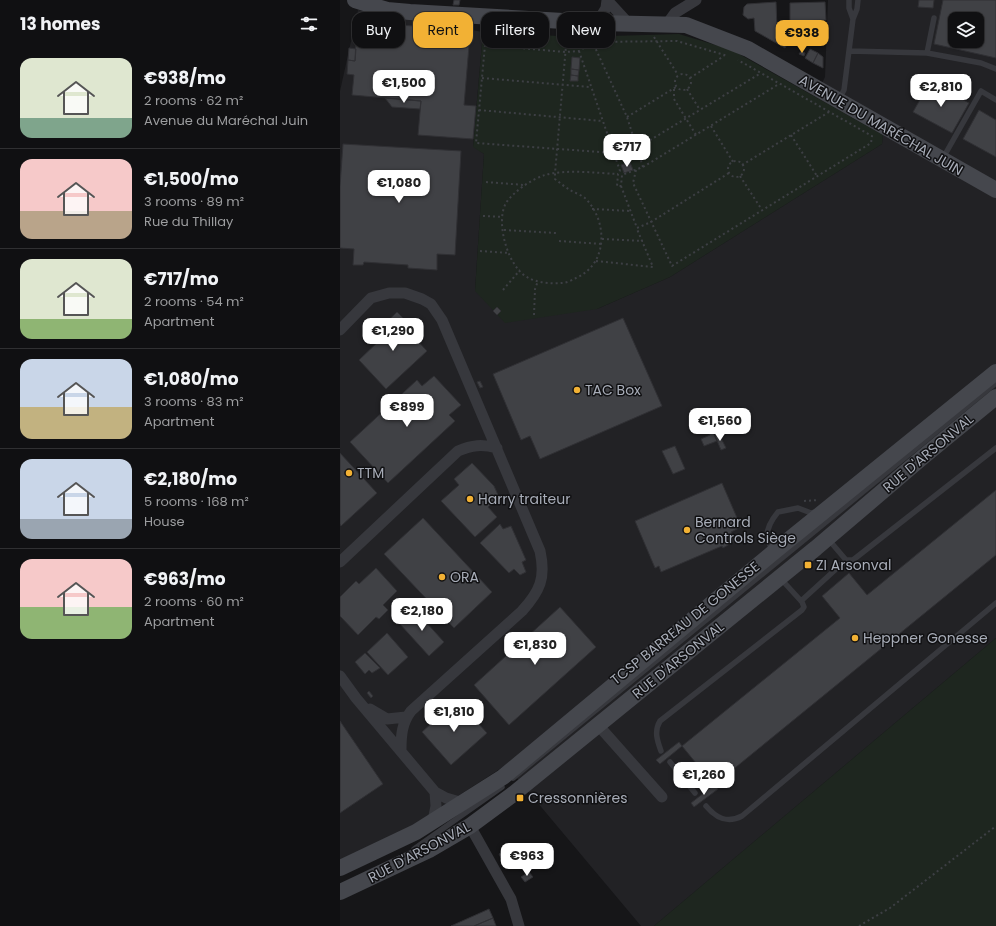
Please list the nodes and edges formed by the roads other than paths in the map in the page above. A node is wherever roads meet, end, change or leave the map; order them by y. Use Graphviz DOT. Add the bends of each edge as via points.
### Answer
graph roads {
  1 [pos="355,0"];
  2 [pos="607,0"];
  3 [pos="696,0"];
  4 [pos="849,0"];
  5 [pos="858,0"];
  6 [pos="604,12"];
  7 [pos="934,18"];
  8 [pos="853,19"];
  9 [pos="557,20"];
  10 [pos="615,24"];
  11 [pos="629,24"];
  12 [pos="660,24"];
  13 [pos="850,51"];
  14 [pos="927,53"];
  15 [pos="996,69"];
  16 [pos="996,100"];
  17 [pos="833,106"];
  18 [pos="942,160"];
  19 [pos="974,178"];
  20 [pos="996,190"];
  21 [pos="996,194"];
  22 [pos="340,330"];
  23 [pos="996,372"];
  24 [pos="996,383"];
  25 [pos="996,397"];
  26 [pos="497,448"];
  27 [pos="996,448"];
  28 [pos="825,512"];
  29 [pos="827,538"];
  30 [pos="775,551"];
  31 [pos="846,560"];
  32 [pos="340,562"];
  33 [pos="779,578"];
  34 [pos="801,601"];
  35 [pos="996,603"];
  36 [pos="340,676"];
  37 [pos="356,698"];
  38 [pos="406,717"];
  39 [pos="598,726"];
  40 [pos="401,750"];
  41 [pos="661,751"];
  42 [pos="670,762"];
  43 [pos="436,792"];
  44 [pos="695,792"];
  45 [pos="662,797"];
  46 [pos="463,803"];
  47 [pos="706,806"];
  48 [pos="437,826"];
  49 [pos="470,826"];
  50 [pos="418,839"];
  51 [pos="411,842"];
  52 [pos="340,868"];
  53 [pos="340,874"];
  54 [pos="340,886"];
  55 [pos="340,892"];
  56 [pos="519,926"];
  1 -- 9 [label="main road, AVENUE DU MARÉCHAL JUIN" via="387,10"];
  2 -- 6 [label="street"];
  2 -- 11 [label="street"];
  3 -- 12 [label="street"];
  4 -- 8 [label="lane"];
  5 -- 8 [label="lane"];
  7 -- 14 [label="lane"];
  8 -- 13 [label="lane"];
  10 -- 11 [label="main road, AVENUE DU MARÉCHAL JUIN"];
  11 -- 12 [label="main road, AVENUE DU MARÉCHAL JUIN"];
  12 -- 17 [label="main road, AVENUE DU MARÉCHAL JUIN" via="686,25 748,49"];
  13 -- 14 [label="lane"];
  13 -- 17 [label="lane" via="844,90"];
  14 -- 15 [label="lane"];
  16 -- 18 [label="lane" via="981,92"];
  17 -- 18 [label="main road, AVENUE DU MARÉCHAL JUIN"];
  18 -- 19 [label="main road, AVENUE DU MARÉCHAL JUIN"];
  19 -- 20 [label="main road, AVENUE DU MARÉCHAL JUIN"];
  19 -- 21 [label="main road, AVENUE DU MARÉCHAL JUIN"];
  22 -- 26 [label="street" via="371,298 381,294 414,295 431,304 442,320"];
  23 -- 28 [label="main road, RUE D'ARSONVAL"];
  24 -- 48 [label="lane, TCSP BARREAU DE GONESSE" via="525,770"];
  25 -- 29 [label="main road, RUE D'ARSONVAL"];
  26 -- 32 [label="street" via="483,445 470,446 458,451"];
  26 -- 38 [label="street" via="540,551 543,563 541,582 536,596 522,611"];
  27 -- 31 [label="lane" via="853,560"];
  28 -- 30 [label="main road, RUE D'ARSONVAL"];
  28 -- 30 [label="lane" via="811,513 798,508 778,512 766,533 769,545"];
  29 -- 31 [label="lane"];
  29 -- 33 [label="main road, RUE D'ARSONVAL"];
  30 -- 46 [label="main road, RUE D'ARSONVAL" via="512,770"];
  31 -- 34 [label="lane"];
  33 -- 34 [label="lane"];
  33 -- 39 [label="main road, RUE D'ARSONVAL"];
  34 -- 41 [label="lane" via="804,607 802,610 660,721 656,727"];
  35 -- 47 [label="lane" via="742,816 729,821 719,818"];
  36 -- 37 [label="street"];
  37 -- 38 [label="street" via="378,715 388,719"];
  37 -- 40 [label="street"];
  38 -- 40 [label="street" via="401,735"];
  39 -- 45 [label="street"];
  39 -- 49 [label="main road, RUE D'ARSONVAL"];
  40 -- 43 [label="street"];
  42 -- 44 [label="lane"];
  43 -- 46 [label="street"];
  43 -- 48 [label="street"];
  46 -- 48 [label="main road, RUE D'ARSONVAL"];
  48 -- 50 [label="lane, TCSP BARREAU DE GONESSE"];
  48 -- 52 [label="main road, RUE D'ARSONVAL" via="416,832"];
  48 -- 54 [label="lane, TCSP BARREAU DE GONESSE" via="398,860"];
  49 -- 55 [label="main road, RUE D'ARSONVAL" via="429,850"];
  49 -- 56 [label="street" via="511,899"];
  51 -- 53 [label="lane"];
}
